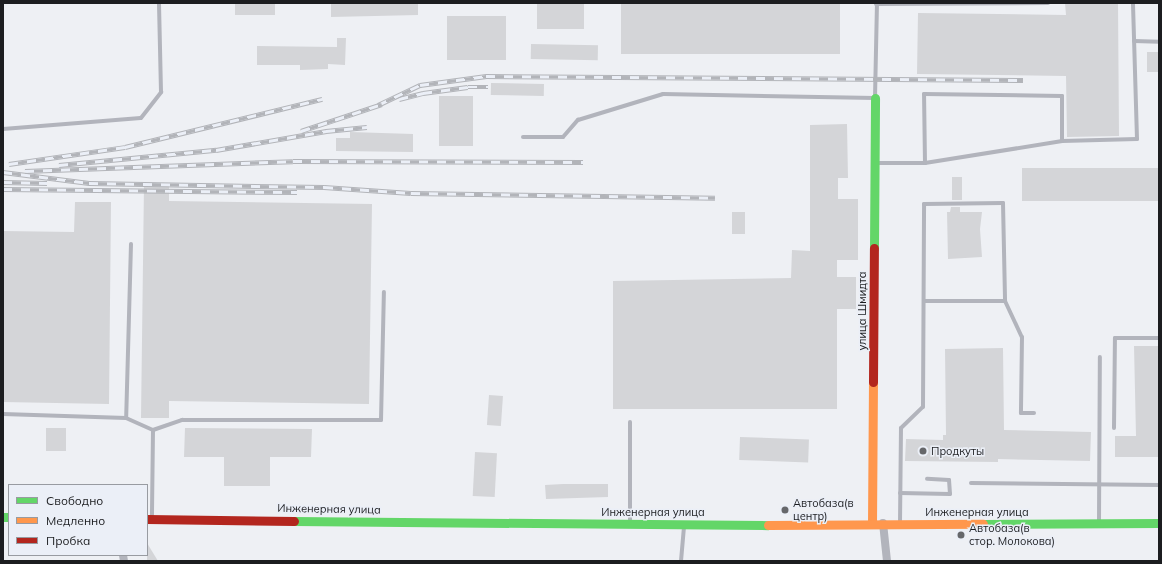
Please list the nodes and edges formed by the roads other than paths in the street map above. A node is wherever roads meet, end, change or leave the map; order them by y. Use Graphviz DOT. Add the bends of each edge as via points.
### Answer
graph roads {
  1 [pos="159,3"];
  2 [pos="1048,3"];
  3 [pos="1133,3"];
  4 [pos="876,4"];
  5 [pos="1134,41"];
  6 [pos="1159,42"];
  7 [pos="875,98"];
  8 [pos="3,129"];
  9 [pos="523,137"];
  10 [pos="1062,140"];
  11 [pos="876,163"];
  12 [pos="925,163"];
  13 [pos="131,244"];
  14 [pos="384,292"];
  15 [pos="924,301"];
  16 [pos="1005,301"];
  17 [pos="1159,338"];
  18 [pos="1100,357"];
  19 [pos="1034,413"];
  20 [pos="3,414"];
  21 [pos="126,418"];
  22 [pos="630,422"];
  23 [pos="1114,428"];
  24 [pos="153,430"];
  25 [pos="926,480"];
  26 [pos="971,483"];
  27 [pos="1159,485"];
  28 [pos="1099,486"];
  29 [pos="900,493"];
  30 [pos="150,519"];
  31 [pos="883,523"];
  32 [pos="900,523"];
  33 [pos="1099,523"];
  34 [pos="1159,523"];
  35 [pos="630,524"];
  36 [pos="684,524"];
  37 [pos="872,524"];
  38 [pos="681,561"];
  39 [pos="886,561"];
  1 -- 8 [label="lane" via="161,92 141,118"];
  2 -- 4 [label="lane"];
  3 -- 5 [label="lane"];
  4 -- 7 [label="lane"];
  5 -- 6 [label="lane"];
  5 -- 10 [label="lane" via="1137,139"];
  7 -- 9 [label="lane" via="663,94 578,120 563,137"];
  7 -- 11 [label="street, улица Шмидта"];
  10 -- 12 [label="lane"];
  10 -- 12 [label="lane" via="1062,96 924,94"];
  11 -- 12 [label="lane"];
  11 -- 37 [label="street, улица Шмидта"];
  13 -- 21 [label="lane"];
  14 -- 24 [label="lane" via="381,420 182,420"];
  15 -- 16 [label="lane"];
  15 -- 16 [label="lane" via="924,204 1003,203"];
  15 -- 29 [label="lane" via="923,407 901,428"];
  16 -- 19 [label="lane" via="1022,336 1021,413"];
  17 -- 23 [label="lane" via="1115,338"];
  18 -- 28 [label="lane"];
  20 -- 21 [label="lane"];
  21 -- 24 [label="lane"];
  22 -- 35 [label="lane"];
  24 -- 30 [label="lane"];
  25 -- 29 [label="lane" via="949,480 950,494"];
  26 -- 28 [label="lane"];
  27 -- 28 [label="lane"];
  28 -- 33 [label="lane"];
  29 -- 32 [label="lane"];
  30 -- 35 [label="street, Инженерная улица"];
  31 -- 32 [label="street, Инженерная улица"];
  31 -- 37 [label="street, Инженерная улица"];
  31 -- 39 [label="street"];
  32 -- 33 [label="street, Инженерная улица"];
  33 -- 34 [label="street, Инженерная улица"];
  35 -- 36 [label="street, Инженерная улица"];
  36 -- 37 [label="street, Инженерная улица"];
  36 -- 38 [label="lane"];
}
